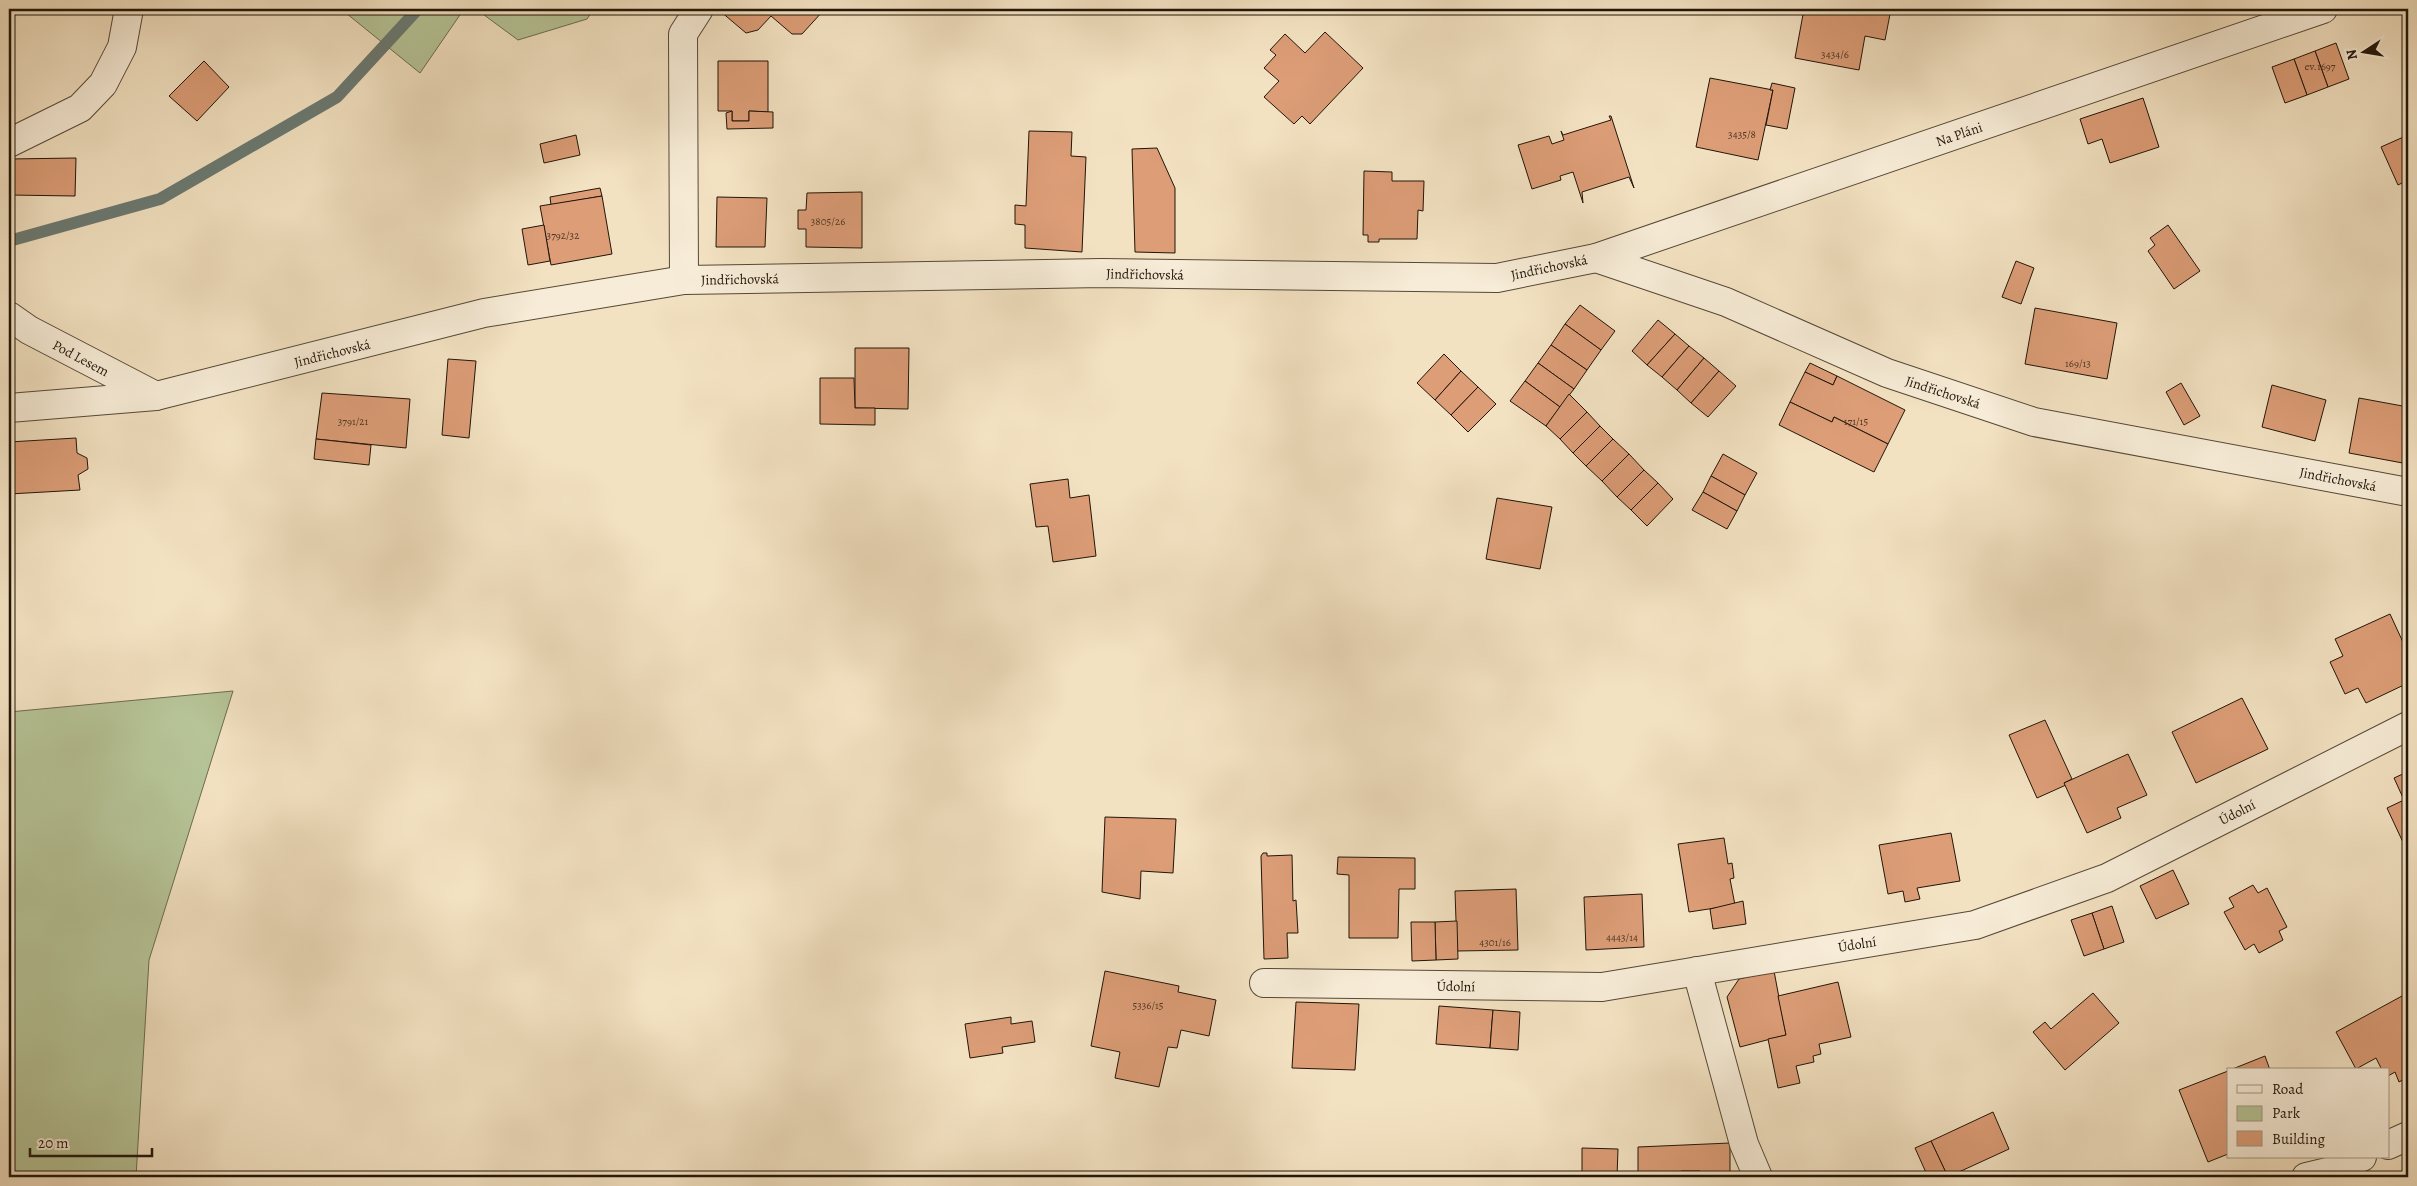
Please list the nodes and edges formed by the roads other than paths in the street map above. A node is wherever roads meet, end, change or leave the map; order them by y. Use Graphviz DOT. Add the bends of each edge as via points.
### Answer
graph roads {
  1 [pos="129,9"];
  2 [pos="699,9"];
  3 [pos="2323,9"];
  4 [pos="9,143"];
  5 [pos="1596,258"];
  6 [pos="684,280"];
  7 [pos="9,316"];
  8 [pos="156,396"];
  9 [pos="9,408"];
  10 [pos="2408,492"];
  11 [pos="2408,726"];
  12 [pos="1697,971"];
  13 [pos="1264,983"];
  14 [pos="2408,1136"];
  15 [pos="2390,1144"];
  16 [pos="2360,1158"];
  17 [pos="1758,1177"];
  18 [pos="2306,1177"];
  1 -- 4 [label="street" via="122,47 103,84 80,108"];
  2 -- 6 [label="street, Jindřichovská" via="683,34"];
  3 -- 5 [label="street, Na Pláni"];
  5 -- 6 [label="street, Jindřichovská" via="1497,278 1102,273"];
  5 -- 10 [label="street, Jindřichovská" via="1726,302 1887,373 2034,422"];
  6 -- 8 [label="street, Jindřichovská" via="484,313"];
  7 -- 8 [label="street, Pod Lesem"];
  8 -- 9 [label="street, Jindřichovská"];
  11 -- 12 [label="street, Údolní" via="2107,878 1975,925"];
  12 -- 13 [label="street, Údolní" via="1602,987"];
  12 -- 17 [label="street" via="1744,1144"];
  14 -- 15 [label="street"];
  16 -- 18 [label="street" via="2331,1171"];
}
